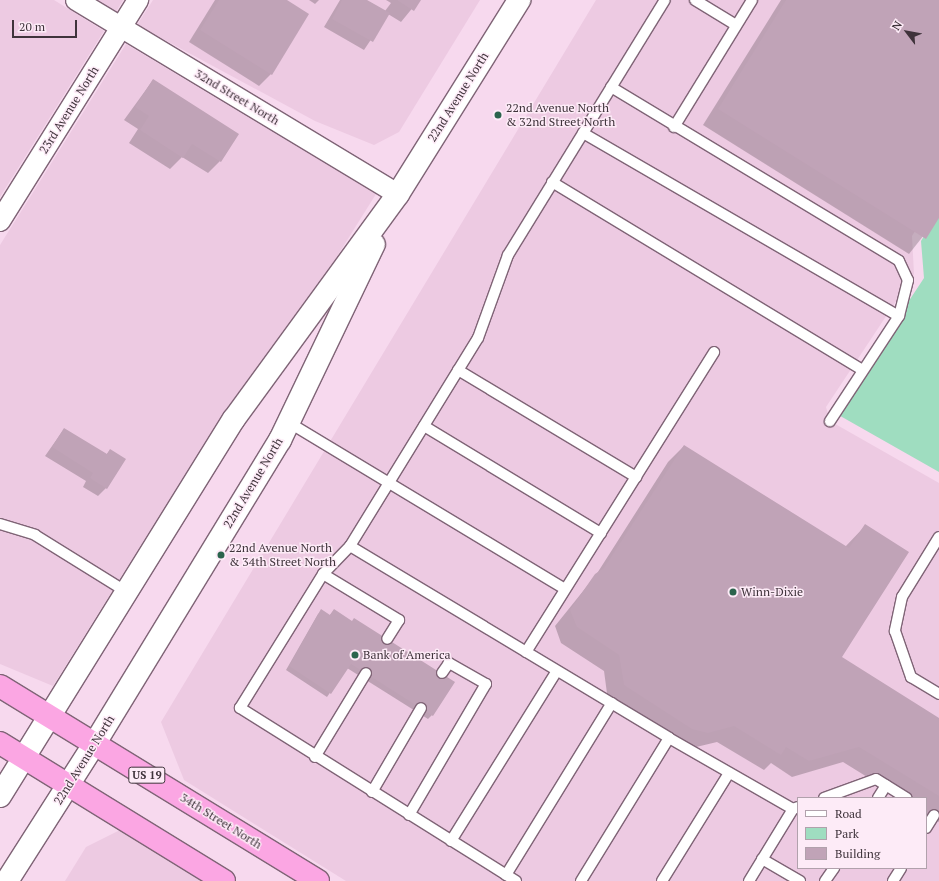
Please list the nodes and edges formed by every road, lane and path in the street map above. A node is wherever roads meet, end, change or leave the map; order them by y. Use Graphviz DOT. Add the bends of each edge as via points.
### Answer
graph roads {
  1 [pos="76,0"];
  2 [pos="138,0"];
  3 [pos="519,0"];
  4 [pos="665,0"];
  5 [pos="695,0"];
  6 [pos="752,0"];
  7 [pos="736,25"];
  8 [pos="121,28"];
  9 [pos="611,87"];
  10 [pos="674,127"];
  11 [pos="583,132"];
  12 [pos="552,182"];
  13 [pos="398,194"];
  14 [pos="3,210"];
  15 [pos="899,316"];
  16 [pos="714,352"];
  17 [pos="458,370"];
  18 [pos="862,370"];
  19 [pos="830,421"];
  20 [pos="288,422"];
  21 [pos="424,426"];
  22 [pos="636,477"];
  23 [pos="389,484"];
  24 [pos="0,524"];
  25 [pos="601,533"];
  26 [pos="938,539"];
  27 [pos="350,546"];
  28 [pos="323,574"];
  29 [pos="565,589"];
  30 [pos="127,592"];
  31 [pos="387,638"];
  32 [pos="526,652"];
  33 [pos="557,671"];
  34 [pos="366,673"];
  35 [pos="442,673"];
  36 [pos="0,686"];
  37 [pos="939,694"];
  38 [pos="612,704"];
  39 [pos="421,708"];
  40 [pos="50,717"];
  41 [pos="669,738"];
  42 [pos="0,743"];
  43 [pos="95,743"];
  44 [pos="315,757"];
  45 [pos="24,758"];
  46 [pos="729,773"];
  47 [pos="68,785"];
  48 [pos="886,785"];
  49 [pos="372,792"];
  50 [pos="0,796"];
  51 [pos="827,797"];
  52 [pos="879,797"];
  53 [pos="905,797"];
  54 [pos="795,808"];
  55 [pos="933,814"];
  56 [pos="409,815"];
  57 [pos="927,826"];
  58 [pos="451,841"];
  59 [pos="762,859"];
  60 [pos="833,869"];
  61 [pos="900,869"];
  62 [pos="506,875"];
  63 [pos="7,881"];
  64 [pos="224,881"];
  65 [pos="318,881"];
  66 [pos="516,881"];
  67 [pos="581,881"];
  68 [pos="662,881"];
  69 [pos="749,881"];
  70 [pos="800,881"];
  71 [pos="825,881"];
  72 [pos="893,881"];
  1 -- 8 [label="street, 32nd Street North"];
  2 -- 8 [label="street, 23rd Avenue North"];
  3 -- 13 [label="main road, 22nd Avenue North"];
  4 -- 9 [label="lane"];
  5 -- 7 [label="lane"];
  6 -- 7 [label="lane"];
  7 -- 10 [label="lane"];
  8 -- 13 [label="street, 32nd Street North"];
  8 -- 14 [label="street, 23rd Avenue North"];
  9 -- 10 [label="lane"];
  9 -- 11 [label="lane"];
  10 -- 15 [label="lane" via="900,261 908,280"];
  11 -- 12 [label="lane"];
  11 -- 15 [label="lane"];
  12 -- 17 [label="lane" via="508,255 478,338"];
  12 -- 18 [label="lane"];
  13 -- 20 [label="main road, 22nd Avenue North"];
  13 -- 30 [label="main road, 22nd Avenue North" via="234,419"];
  15 -- 18 [label="lane"];
  16 -- 22 [label="lane"];
  17 -- 21 [label="lane"];
  17 -- 22 [label="lane"];
  18 -- 19 [label="lane"];
  20 -- 23 [label="lane"];
  20 -- 43 [label="main road, 22nd Avenue North"];
  21 -- 23 [label="lane"];
  21 -- 25 [label="lane"];
  22 -- 25 [label="lane"];
  23 -- 27 [label="lane"];
  23 -- 29 [label="lane"];
  24 -- 30 [label="lane" via="34,535"];
  25 -- 29 [label="lane"];
  26 -- 37 [label="lane" via="902,597 895,631 910,677"];
  27 -- 28 [label="lane"];
  27 -- 32 [label="lane"];
  28 -- 31 [label="lane" via="399,620"];
  28 -- 44 [label="lane" via="240,708"];
  29 -- 32 [label="lane"];
  30 -- 40 [label="main road, 22nd Avenue North"];
  32 -- 33 [label="lane"];
  33 -- 38 [label="lane"];
  33 -- 58 [label="lane"];
  34 -- 44 [label="lane"];
  35 -- 56 [label="lane" via="449,662 486,684"];
  36 -- 40 [label="highway, 34th Street North / US 19"];
  38 -- 41 [label="lane"];
  38 -- 62 [label="lane"];
  39 -- 49 [label="lane"];
  40 -- 43 [label="highway, 34th Street North / US 19"];
  40 -- 45 [label="main road, 22nd Avenue North"];
  41 -- 46 [label="lane"];
  41 -- 67 [label="lane"];
  42 -- 45 [label="highway"];
  43 -- 47 [label="main road, 22nd Avenue North"];
  43 -- 65 [label="highway, 34th Street North / US 19"];
  44 -- 49 [label="lane"];
  45 -- 47 [label="highway"];
  45 -- 50 [label="main road, 22nd Avenue North"];
  46 -- 54 [label="lane"];
  46 -- 68 [label="lane"];
  47 -- 63 [label="main road, 22nd Avenue North"];
  47 -- 64 [label="highway"];
  48 -- 51 [label="lane" via="876,779"];
  48 -- 52 [label="lane"];
  48 -- 53 [label="lane"];
  49 -- 56 [label="lane"];
  54 -- 59 [label="lane"];
  55 -- 57 [label="lane"];
  56 -- 58 [label="lane"];
  58 -- 62 [label="lane"];
  59 -- 69 [label="lane"];
  59 -- 70 [label="lane"];
  60 -- 71 [label="lane"];
  61 -- 72 [label="lane"];
  62 -- 66 [label="lane"];
}
